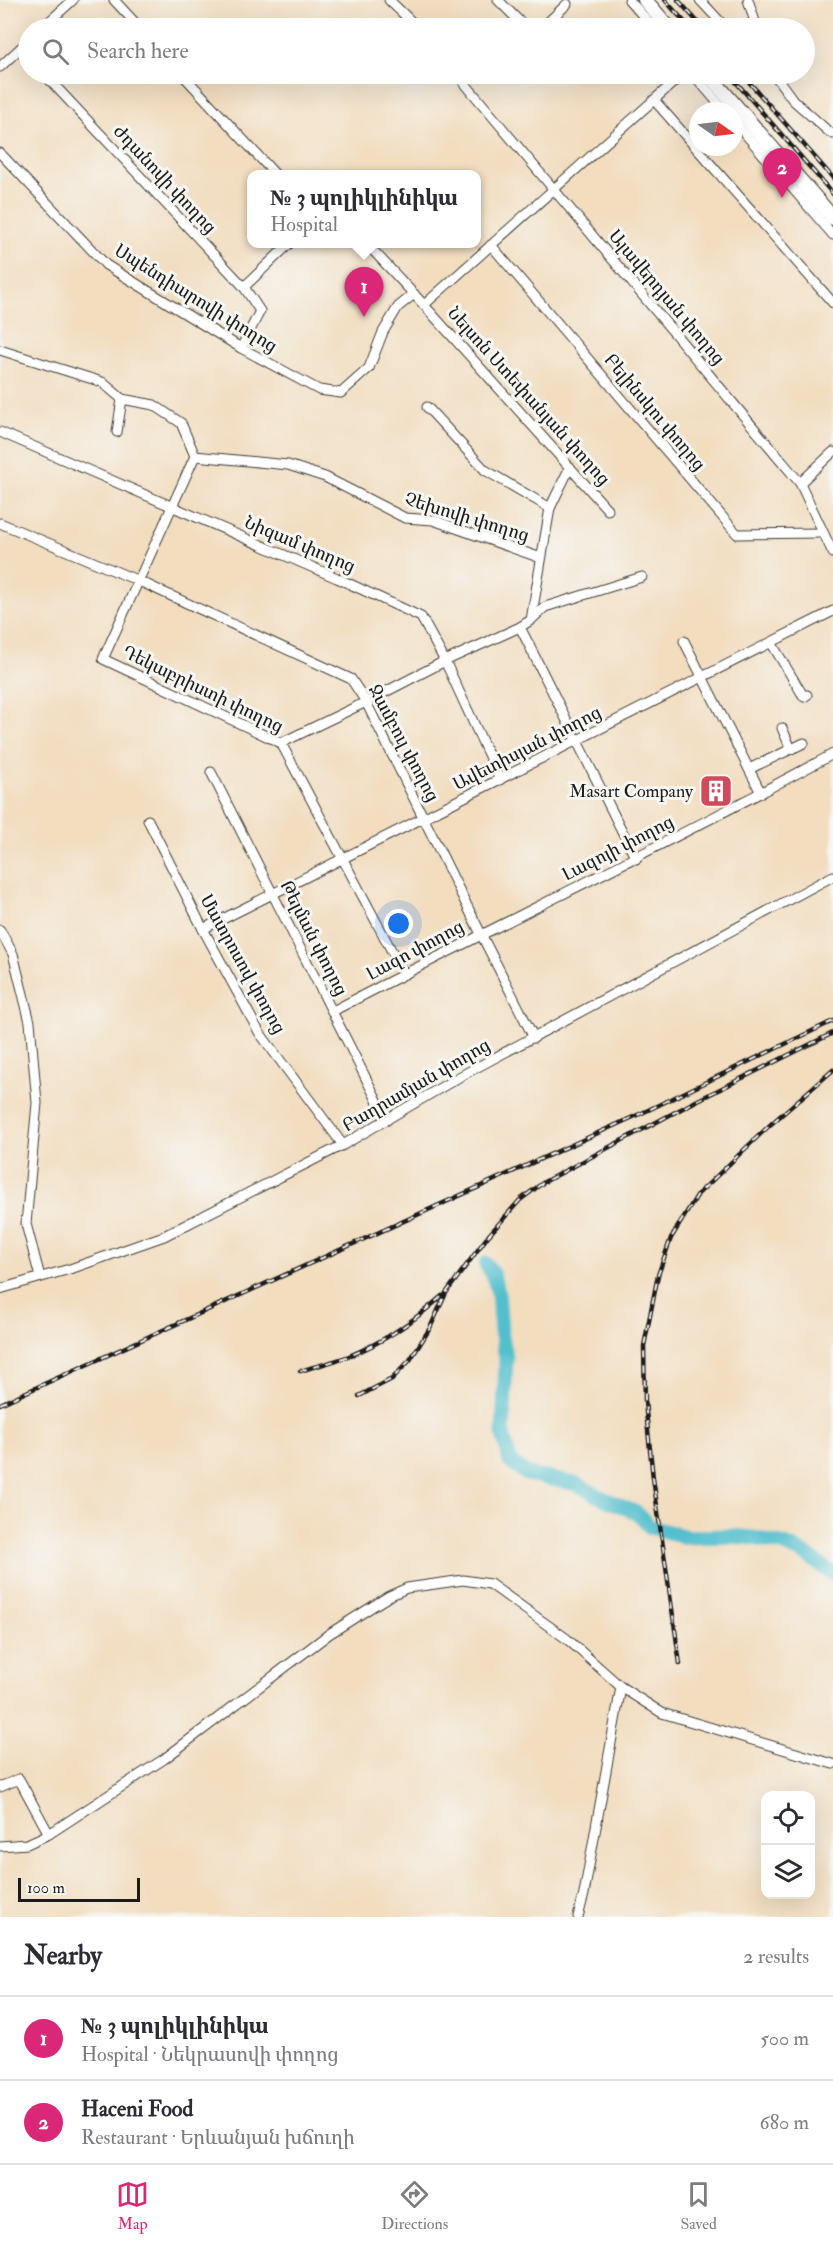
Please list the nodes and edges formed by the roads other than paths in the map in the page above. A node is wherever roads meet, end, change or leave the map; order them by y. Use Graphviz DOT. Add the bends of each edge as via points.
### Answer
graph roads {
  1 [pos="73,0"];
  2 [pos="114,0"];
  3 [pos="389,0"];
  4 [pos="498,0"];
  5 [pos="629,0"];
  6 [pos="645,0"];
  7 [pos="700,0"];
  8 [pos="748,0"];
  9 [pos="567,4"];
  10 [pos="53,18"];
  11 [pos="131,18"];
  12 [pos="408,18"];
  13 [pos="516,18"];
  14 [pos="552,18"];
  15 [pos="645,18"];
  16 [pos="660,18"];
  17 [pos="717,18"];
  18 [pos="754,18"];
  19 [pos="18,50"];
  20 [pos="0,67"];
  21 [pos="53,84"];
  22 [pos="191,84"];
  23 [pos="466,84"];
  24 [pos="672,84"];
  25 [pos="702,84"];
  26 [pos="717,84"];
  27 [pos="781,84"];
  28 [pos="654,100"];
  29 [pos="717,102"];
  30 [pos="743,131"];
  31 [pos="833,134"];
  32 [pos="0,153"];
  33 [pos="271,170"];
  34 [pos="555,188"];
  35 [pos="833,218"];
  36 [pos="833,235"];
  37 [pos="491,245"];
  38 [pos="285,248"];
  39 [pos="372,248"];
  40 [pos="244,287"];
  41 [pos="414,294"];
  42 [pos="833,303"];
  43 [pos="424,305"];
  44 [pos="241,348"];
  45 [pos="0,350"];
  46 [pos="123,399"];
  47 [pos="427,407"];
  48 [pos="0,432"];
  49 [pos="117,432"];
  50 [pos="833,452"];
  51 [pos="195,456"];
  52 [pos="570,467"];
  53 [pos="800,483"];
  54 [pos="173,507"];
  55 [pos="550,508"];
  56 [pos="608,510"];
  57 [pos="0,523"];
  58 [pos="824,533"];
  59 [pos="832,549"];
  60 [pos="541,558"];
  61 [pos="642,577"];
  62 [pos="139,581"];
  63 [pos="833,611"];
  64 [pos="531,620"];
  65 [pos="520,627"];
  66 [pos="684,641"];
  67 [pos="772,644"];
  68 [pos="445,661"];
  69 [pos="702,678"];
  70 [pos="807,695"];
  71 [pos="366,702"];
  72 [pos="782,728"];
  73 [pos="578,741"];
  74 [pos="281,743"];
  75 [pos="804,743"];
  76 [pos="791,749"];
  77 [pos="833,754"];
  78 [pos="749,769"];
  79 [pos="212,772"];
  80 [pos="500,780"];
  81 [pos="761,793"];
  82 [pos="425,818"];
  83 [pos="148,820"];
  84 [pos="343,859"];
  85 [pos="636,859"];
  86 [pos="833,876"];
  87 [pos="273,894"];
  88 [pos="203,929"];
  89 [pos="0,930"];
  90 [pos="481,934"];
  91 [pos="404,974"];
  92 [pos="333,1011"];
  93 [pos="534,1038"];
  94 [pos="387,1120"];
  95 [pos="343,1145"];
  96 [pos="40,1277"];
  97 [pos="0,1288"];
  98 [pos="621,1688"];
  99 [pos="833,1764"];
  100 [pos="0,1787"];
  101 [pos="49,1834"];
  102 [pos="0,1846"];
  103 [pos="578,1917"];
  1 -- 10 [label="street"];
  2 -- 11 [label="street"];
  3 -- 12 [label="street"];
  4 -- 13 [label="street"];
  5 -- 15 [label="street"];
  6 -- 16 [label="highway"];
  7 -- 17 [label="street"];
  8 -- 18 [label="street"];
  9 -- 14 [label="street"];
  19 -- 20 [label="street"];
  21 -- 40 [label="street, Ժդանովի փողոց"];
  22 -- 33 [label="street"];
  23 -- 34 [label="street, Ալավերդյան փողոց"];
  24 -- 28 [label="street"];
  25 -- 29 [label="street"];
  26 -- 35 [label="highway"];
  27 -- 31 [label="street" via="793,100"];
  28 -- 34 [label="street"];
  28 -- 42 [label="street"];
  30 -- 36 [label="street"];
  32 -- 44 [label="street, Սպենդիարովի փողոց" via="106,265"];
  34 -- 37 [label="street"];
  34 -- 53 [label="street, Ալավերդյան փողոց"];
  37 -- 43 [label="street"];
  37 -- 58 [label="street, Բելինսկու փողոց" via="737,534"];
  38 -- 40 [label="street"];
  39 -- 41 [label="street, Նելսոն Ստեփանյան փողոց"];
  40 -- 44 [label="street, Ժդանովի փողոց" via="260,311"];
  41 -- 43 [label="street, Նելսոն Ստեփանյան փողոց"];
  41 -- 44 [label="street, Սպենդիարովի փողոց" via="398,307 369,368 340,393 319,390"];
  43 -- 52 [label="street, Նելսոն Ստեփանյան փողոց"];
  45 -- 46 [label="street" via="102,382"];
  46 -- 49 [label="street"];
  46 -- 51 [label="street" via="154,405 181,423"];
  47 -- 55 [label="street" via="485,470"];
  48 -- 54 [label="street, Նիզամ փողոց"];
  50 -- 53 [label="street"];
  51 -- 54 [label="street"];
  51 -- 60 [label="street, Չեխովի փողոց" via="288,465 325,477 405,518 433,520"];
  52 -- 55 [label="street"];
  52 -- 56 [label="street, Նելսոն Ստեփանյան փողոց"];
  53 -- 58 [label="street, Ալավերդյան փողոց"];
  54 -- 62 [label="street"];
  54 -- 68 [label="street, Նիզամ փողոց" via="421,617"];
  55 -- 60 [label="street"];
  57 -- 62 [label="street, Ջամբուլ փողոց"];
  58 -- 59 [label="street, Ալավերդյան փողոց"];
  60 -- 64 [label="street"];
  61 -- 64 [label="street" via="544,607"];
  62 -- 71 [label="street, Ջամբուլ փողոց" via="351,679"];
  62 -- 74 [label="street, Դեկաբրիստի փողոց" via="103,659"];
  63 -- 67 [label="street, Ավետիսյան փողոց"];
  64 -- 65 [label="street"];
  65 -- 68 [label="street"];
  65 -- 73 [label="street"];
  66 -- 69 [label="street"];
  67 -- 69 [label="street, Ավետիսյան փողոց"];
  67 -- 70 [label="street" via="804,697"];
  68 -- 71 [label="street"];
  68 -- 80 [label="street, Նիզամ փողոց"];
  69 -- 73 [label="street, Ավետիսյան փողոց"];
  69 -- 78 [label="street"];
  71 -- 74 [label="street"];
  71 -- 82 [label="street, Ջամբուլ փողոց"];
  72 -- 76 [label="street"];
  73 -- 80 [label="street, Ավետիսյան փողոց"];
  73 -- 85 [label="street"];
  74 -- 84 [label="street, Դեկաբրիստի փողոց"];
  75 -- 76 [label="street"];
  76 -- 78 [label="street"];
  77 -- 81 [label="street, Լազոյի փողոց"];
  78 -- 81 [label="street"];
  79 -- 87 [label="street, Թելման փողոց"];
  80 -- 82 [label="street, Ավետիսյան փողոց"];
  81 -- 85 [label="street, Լազոյի փողոց"];
  82 -- 84 [label="street, Ավետիսյան փողոց"];
  82 -- 90 [label="street, Ջամբուլ փողոց"];
  83 -- 88 [label="street, Մատրոսով փողոց"];
  84 -- 87 [label="street, Ավետիսյան փողոց"];
  84 -- 91 [label="street, Դեկաբրիստի փողոց"];
  85 -- 90 [label="street, Լազոյի փողոց"];
  86 -- 93 [label="street, Բաղրամյան փողոց"];
  87 -- 88 [label="street, Ավետիսյան փողոց"];
  87 -- 92 [label="street, Թելման փողոց"];
  88 -- 95 [label="street, Մատրոսով փողոց" via="259,1032"];
  89 -- 96 [label="street" via="13,954 30,1022 37,1103 26,1224"];
  90 -- 91 [label="street, Լազո փողոց"];
  90 -- 93 [label="street, Ջամբուլ փողոց"];
  91 -- 92 [label="street, Լազո փողոց"];
  92 -- 94 [label="street, Թելման փողոց"];
  93 -- 94 [label="street, Բաղրամյան փողոց"];
  94 -- 95 [label="street, Բաղրամյան փողոց"];
  95 -- 96 [label="street, Բաղրամյան փողոց" via="164,1236"];
  96 -- 97 [label="street, Բաղրամյան փողոց"];
  98 -- 99 [label="street" via="662,1713"];
  98 -- 101 [label="street" via="567,1639 490,1584 463,1580 407,1588 329,1634 164,1759"];
  98 -- 103 [label="street"];
  100 -- 101 [label="street" via="19,1779"];
  101 -- 102 [label="street" via="27,1844"];
}
